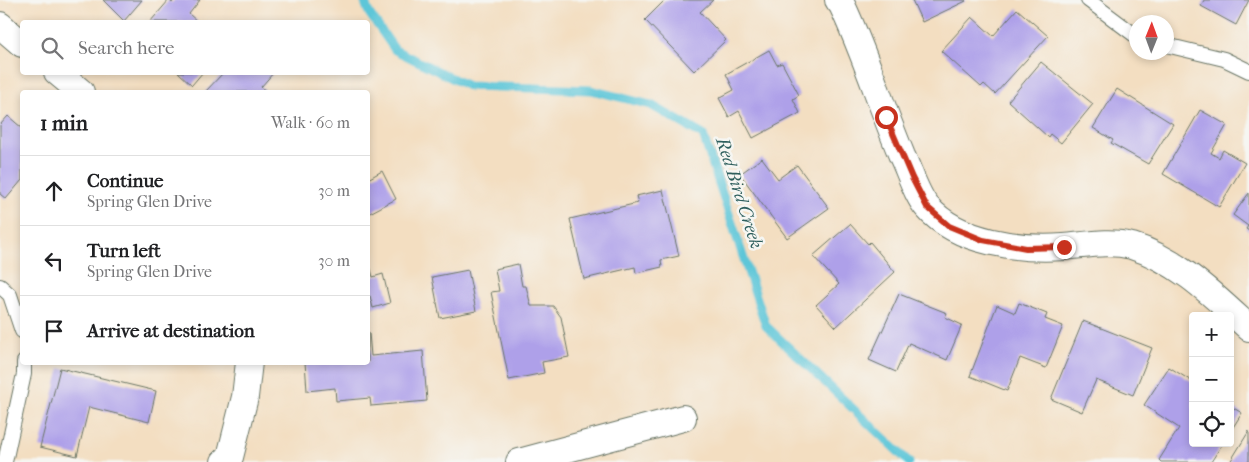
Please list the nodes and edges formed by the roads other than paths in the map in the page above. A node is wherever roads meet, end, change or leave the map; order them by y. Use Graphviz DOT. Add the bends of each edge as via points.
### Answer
graph roads {
  1 [pos="838,0"];
  2 [pos="1088,0"];
  3 [pos="0,25"];
  4 [pos="1129,31"];
  5 [pos="20,42"];
  6 [pos="1174,48"];
  7 [pos="1249,70"];
  8 [pos="61,75"];
  9 [pos="80,90"];
  10 [pos="0,286"];
  11 [pos="20,325"];
  12 [pos="1249,328"];
  13 [pos="24,365"];
  14 [pos="249,365"];
  15 [pos="683,418"];
  16 [pos="232,460"];
  17 [pos="5,462"];
  18 [pos="519,462"];
  1 -- 12 [label="street" via="861,45 912,178 927,207 949,226 983,240 1026,248 1105,242 1131,246 1186,273"];
  2 -- 4 [label="lane"];
  3 -- 5 [label="street"];
  6 -- 7 [label="lane" via="1224,59"];
  8 -- 9 [label="street"];
  10 -- 11 [label="lane" via="10,296"];
  13 -- 17 [label="lane"];
  14 -- 16 [label="street"];
  15 -- 18 [label="street"];
}
